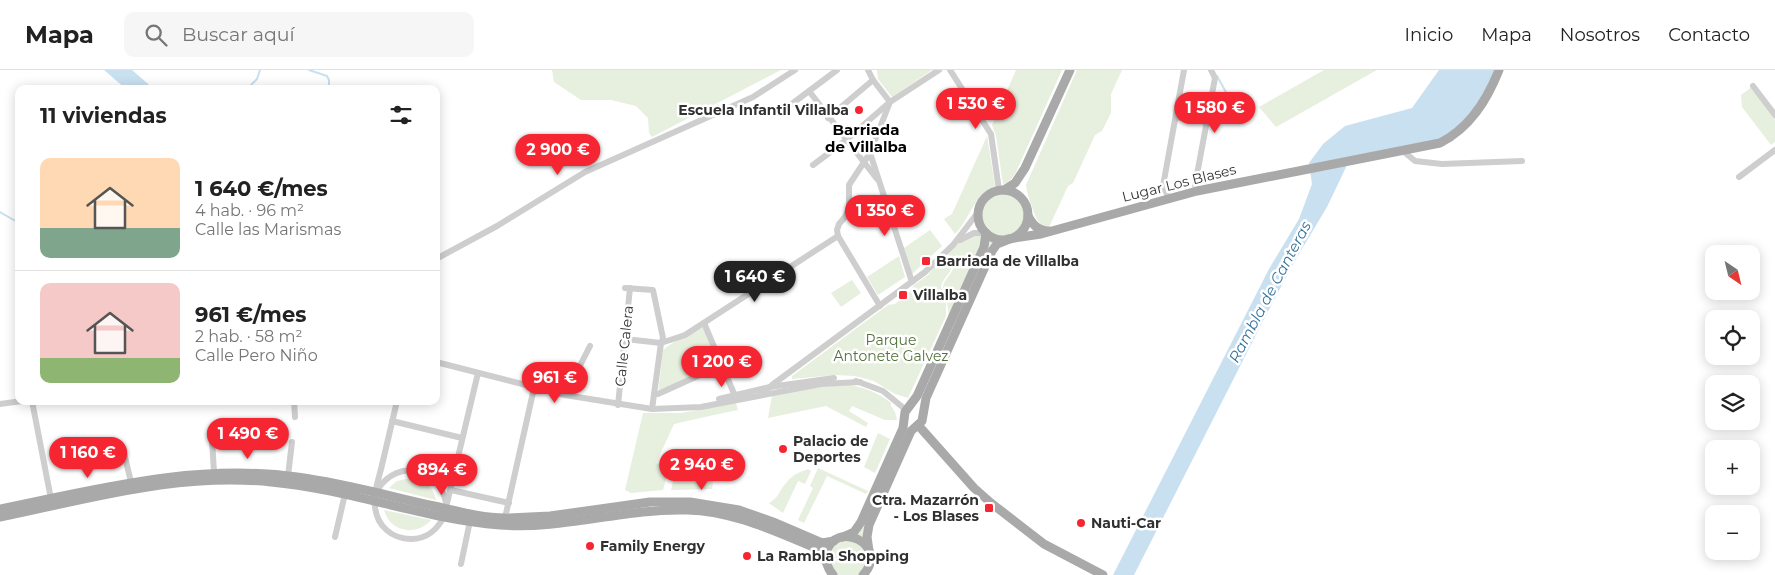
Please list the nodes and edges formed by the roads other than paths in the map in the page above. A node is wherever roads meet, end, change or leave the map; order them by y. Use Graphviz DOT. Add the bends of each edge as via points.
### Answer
graph roads {
  1 [pos="795,70"];
  2 [pos="837,70"];
  3 [pos="868,70"];
  4 [pos="940,70"];
  5 [pos="950,70"];
  6 [pos="1070,70"];
  7 [pos="1184,70"];
  8 [pos="1211,70"];
  9 [pos="1498,70"];
  10 [pos="873,80"];
  11 [pos="1753,86"];
  12 [pos="809,91"];
  13 [pos="890,102"];
  14 [pos="781,112"];
  15 [pos="1775,114"];
  16 [pos="1176,117"];
  17 [pos="828,118"];
  18 [pos="1206,122"];
  19 [pos="845,141"];
  20 [pos="1775,150"];
  21 [pos="1403,151"];
  22 [pos="870,153"];
  23 [pos="1522,162"];
  24 [pos="864,164"];
  25 [pos="813,165"];
  26 [pos="1025,168"];
  27 [pos="1739,177"];
  28 [pos="880,184"];
  29 [pos="1002,190"];
  30 [pos="1197,190"];
  31 [pos="1169,198"];
  32 [pos="1024,200"];
  33 [pos="979,211"];
  34 [pos="1028,216"];
  35 [pos="1056,230"];
  36 [pos="986,233"];
  37 [pos="838,236"];
  38 [pos="1007,239"];
  39 [pos="953,245"];
  40 [pos="440,257"];
  41 [pos="912,282"];
  42 [pos="880,306"];
  43 [pos="704,323"];
  44 [pos="625,339"];
  45 [pos="660,343"];
  46 [pos="590,346"];
  47 [pos="440,363"];
  48 [pos="722,365"];
  49 [pos="478,373"];
  50 [pos="788,373"];
  51 [pos="860,382"];
  52 [pos="794,383"];
  53 [pos="770,387"];
  54 [pos="534,388"];
  55 [pos="654,394"];
  56 [pos="565,395"];
  57 [pos="733,398"];
  58 [pos="15,402"];
  59 [pos="0,404"];
  60 [pos="33,405"];
  61 [pos="294,405"];
  62 [pos="396,405"];
  63 [pos="618,405"];
  64 [pos="652,409"];
  65 [pos="907,409"];
  66 [pos="923,414"];
  67 [pos="295,417"];
  68 [pos="905,420"];
  69 [pos="392,421"];
  70 [pos="918,424"];
  71 [pos="462,438"];
  72 [pos="212,440"];
  73 [pos="292,442"];
  74 [pos="123,449"];
  75 [pos="214,472"];
  76 [pos="288,476"];
  77 [pos="131,482"];
  78 [pos="313,483"];
  79 [pos="451,490"];
  80 [pos="346,494"];
  81 [pos="375,497"];
  82 [pos="51,499"];
  83 [pos="508,503"];
  84 [pos="0,509"];
  85 [pos="445,513"];
  86 [pos="0,517"];
  87 [pos="507,518"];
  88 [pos="470,521"];
  89 [pos="335,537"];
  90 [pos="843,537"];
  91 [pos="834,541"];
  92 [pos="869,551"];
  93 [pos="461,564"];
  94 [pos="830,570"];
  95 [pos="863,575"];
  96 [pos="1103,575"];
  1 -- 40 [label="street" via="760,93 585,172"];
  2 -- 12 [label="street"];
  3 -- 10 [label="street"];
  4 -- 13 [label="street"];
  5 -- 29 [label="street" via="991,134"];
  6 -- 26 [label="main road"];
  7 -- 16 [label="street"];
  8 -- 18 [label="street" via="1215,78"];
  9 -- 21 [label="main road, Lugar Los Blases" via="1482,104 1462,129 1440,143"];
  10 -- 13 [label="street"];
  10 -- 17 [label="street"];
  11 -- 15 [label="street"];
  12 -- 14 [label="street"];
  12 -- 17 [label="street"];
  13 -- 19 [label="street"];
  13 -- 22 [label="street"];
  16 -- 18 [label="street"];
  16 -- 31 [label="street" via="1163,186"];
  17 -- 19 [label="street"];
  18 -- 30 [label="street" via="1195,185"];
  19 -- 24 [label="street"];
  19 -- 25 [label="street"];
  20 -- 27 [label="street"];
  21 -- 23 [label="street" via="1415,161 1442,164"];
  21 -- 30 [label="main road, Lugar Los Blases"];
  22 -- 24 [label="street"];
  22 -- 28 [label="street"];
  24 -- 28 [label="street"];
  24 -- 37 [label="street" via="849,185 849,208 839,224"];
  26 -- 29 [label="main road" via="1015,183"];
  26 -- 32 [label="main road" via="1020,185"];
  28 -- 41 [label="street"];
  29 -- 32 [label="main road" via="1015,193"];
  29 -- 33 [label="main road" via="986,197"];
  30 -- 31 [label="main road, Lugar Los Blases"];
  31 -- 35 [label="main road, Lugar Los Blases"];
  32 -- 34 [label="main road"];
  33 -- 36 [label="main road" via="980,223"];
  33 -- 39 [label="street"];
  34 -- 35 [label="main road" via="1040,230"];
  34 -- 38 [label="main road" via="1022,231"];
  35 -- 38 [label="main road, Lugar Los Blases"];
  36 -- 38 [label="main road"];
  36 -- 39 [label="street" via="970,234"];
  36 -- 65 [label="main road" via="985,244 917,396"];
  37 -- 42 [label="street"];
  37 -- 43 [label="street"];
  38 -- 66 [label="main road" via="992,251 926,398"];
  39 -- 41 [label="street"];
  41 -- 42 [label="street"];
  42 -- 50 [label="street"];
  43 -- 45 [label="street" via="685,335"];
  43 -- 48 [label="street"];
  44 -- 45 [label="street"];
  44 -- 45 [label="street, Calle Calera" via="627,288 653,290 663,338"];
  44 -- 63 [label="street, Calle Calera"];
  45 -- 55 [label="street"];
  46 -- 56 [label="street"];
  47 -- 49 [label="street"];
  48 -- 55 [label="street"];
  48 -- 57 [label="street"];
  49 -- 54 [label="street"];
  49 -- 71 [label="street"];
  50 -- 52 [label="street" via="788,379"];
  50 -- 53 [label="street"];
  51 -- 52 [label="street" via="835,378"];
  51 -- 57 [label="street" via="821,384"];
  51 -- 65 [label="street" via="883,391"];
  52 -- 53 [label="street"];
  53 -- 57 [label="street"];
  54 -- 56 [label="street"];
  54 -- 83 [label="street"];
  55 -- 64 [label="street"];
  56 -- 63 [label="street"];
  57 -- 64 [label="street" via="701,407"];
  58 -- 59 [label="street"];
  60 -- 82 [label="street"];
  61 -- 67 [label="street"];
  62 -- 69 [label="street"];
  63 -- 64 [label="street"];
  65 -- 66 [label="main road" via="918,407"];
  65 -- 68 [label="main road"];
  66 -- 70 [label="main road"];
  68 -- 70 [label="main road" via="909,424"];
  68 -- 90 [label="main road" via="858,526"];
  69 -- 71 [label="street"];
  69 -- 81 [label="street"];
  70 -- 92 [label="main road" via="911,431 869,525"];
  70 -- 96 [label="main road" via="990,503 1044,544"];
  71 -- 79 [label="street"];
  72 -- 75 [label="street"];
  73 -- 76 [label="street"];
  74 -- 77 [label="street"];
  75 -- 76 [label="main road"];
  75 -- 77 [label="main road"];
  76 -- 78 [label="main road"];
  77 -- 82 [label="main road"];
  78 -- 80 [label="main road"];
  78 -- 81 [label="main road"];
  78 -- 86 [label="main road" via="198,480 152,485"];
  79 -- 83 [label="street"];
  79 -- 85 [label="street"];
  80 -- 81 [label="main road"];
  80 -- 89 [label="street"];
  81 -- 85 [label="main road"];
  81 -- 85 [label="street" via="376,515 383,527 396,537 415,539 430,534"];
  81 -- 85 [label="street" via="382,483 393,474 406,470 420,471 438,483 444,495"];
  82 -- 84 [label="main road"];
  83 -- 87 [label="street"];
  85 -- 87 [label="main road"];
  85 -- 88 [label="main road"];
  87 -- 91 [label="main road" via="550,516 667,501 690,502 739,510 822,543"];
  88 -- 93 [label="street"];
  88 -- 94 [label="main road" via="529,526 653,510 704,511 737,517 816,549"];
  90 -- 91 [label="main road"];
  90 -- 92 [label="main road" via="858,539"];
  91 -- 94 [label="main road" via="827,551"];
  92 -- 95 [label="main road" via="869,566"];
}
